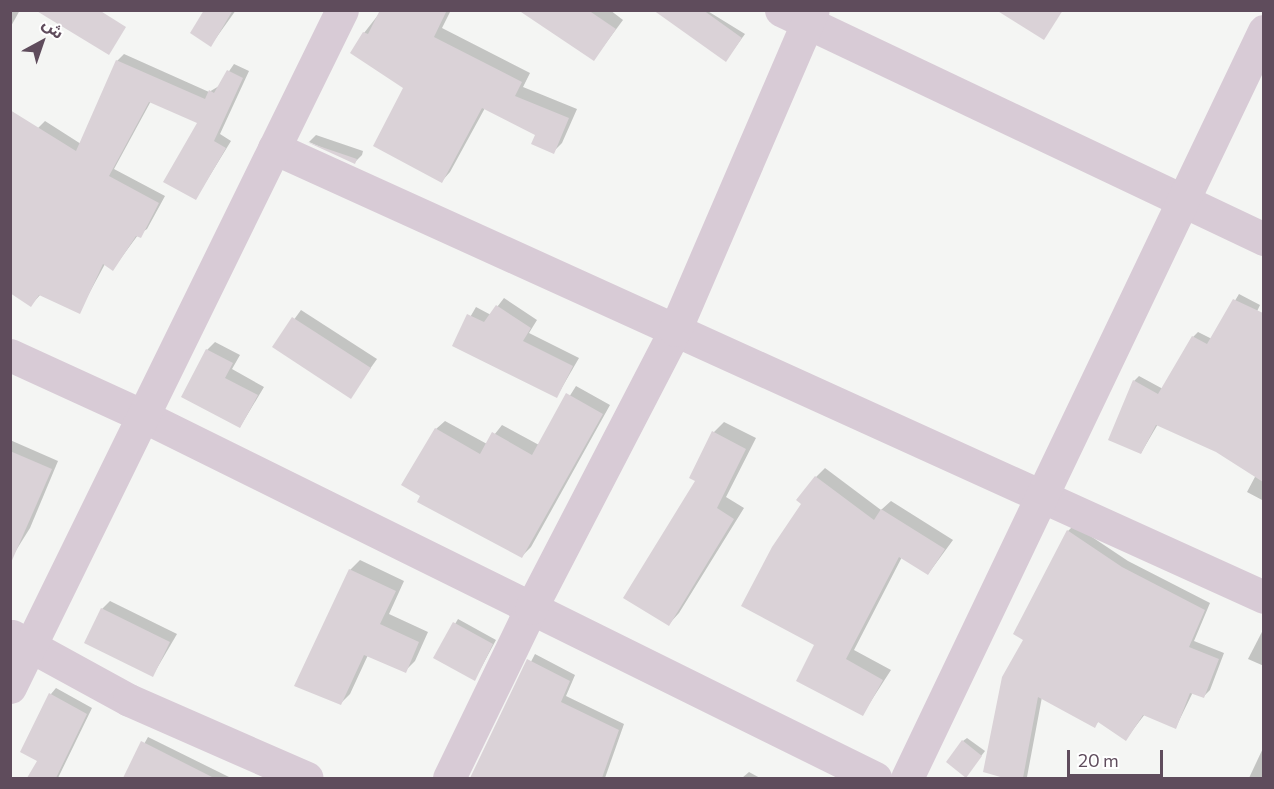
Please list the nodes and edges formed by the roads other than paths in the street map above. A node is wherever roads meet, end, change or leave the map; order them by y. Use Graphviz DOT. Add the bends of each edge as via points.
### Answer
graph roads {
  1 [pos="342,10"];
  2 [pos="801,15"];
  3 [pos="1263,32"];
  4 [pos="274,148"];
  5 [pos="1185,202"];
  6 [pos="1263,238"];
  7 [pos="675,330"];
  8 [pos="10,355"];
  9 [pos="143,416"];
  10 [pos="1043,497"];
  11 [pos="1263,597"];
  12 [pos="531,608"];
  13 [pos="21,640"];
  14 [pos="10,687"];
  15 [pos="307,778"];
  16 [pos="449,778"];
  17 [pos="875,778"];
  18 [pos="907,778"];
  1 -- 4 [label="street"];
  2 -- 5 [label="street"];
  2 -- 7 [label="street"];
  3 -- 5 [label="street"];
  4 -- 7 [label="street"];
  4 -- 9 [label="street"];
  5 -- 6 [label="street"];
  5 -- 10 [label="street"];
  7 -- 10 [label="street"];
  7 -- 12 [label="street"];
  8 -- 9 [label="street"];
  9 -- 12 [label="street"];
  9 -- 13 [label="street"];
  10 -- 11 [label="street"];
  10 -- 18 [label="street"];
  12 -- 16 [label="street"];
  12 -- 17 [label="street"];
  13 -- 14 [label="street"];
  13 -- 15 [label="street" via="129,700"];
}
